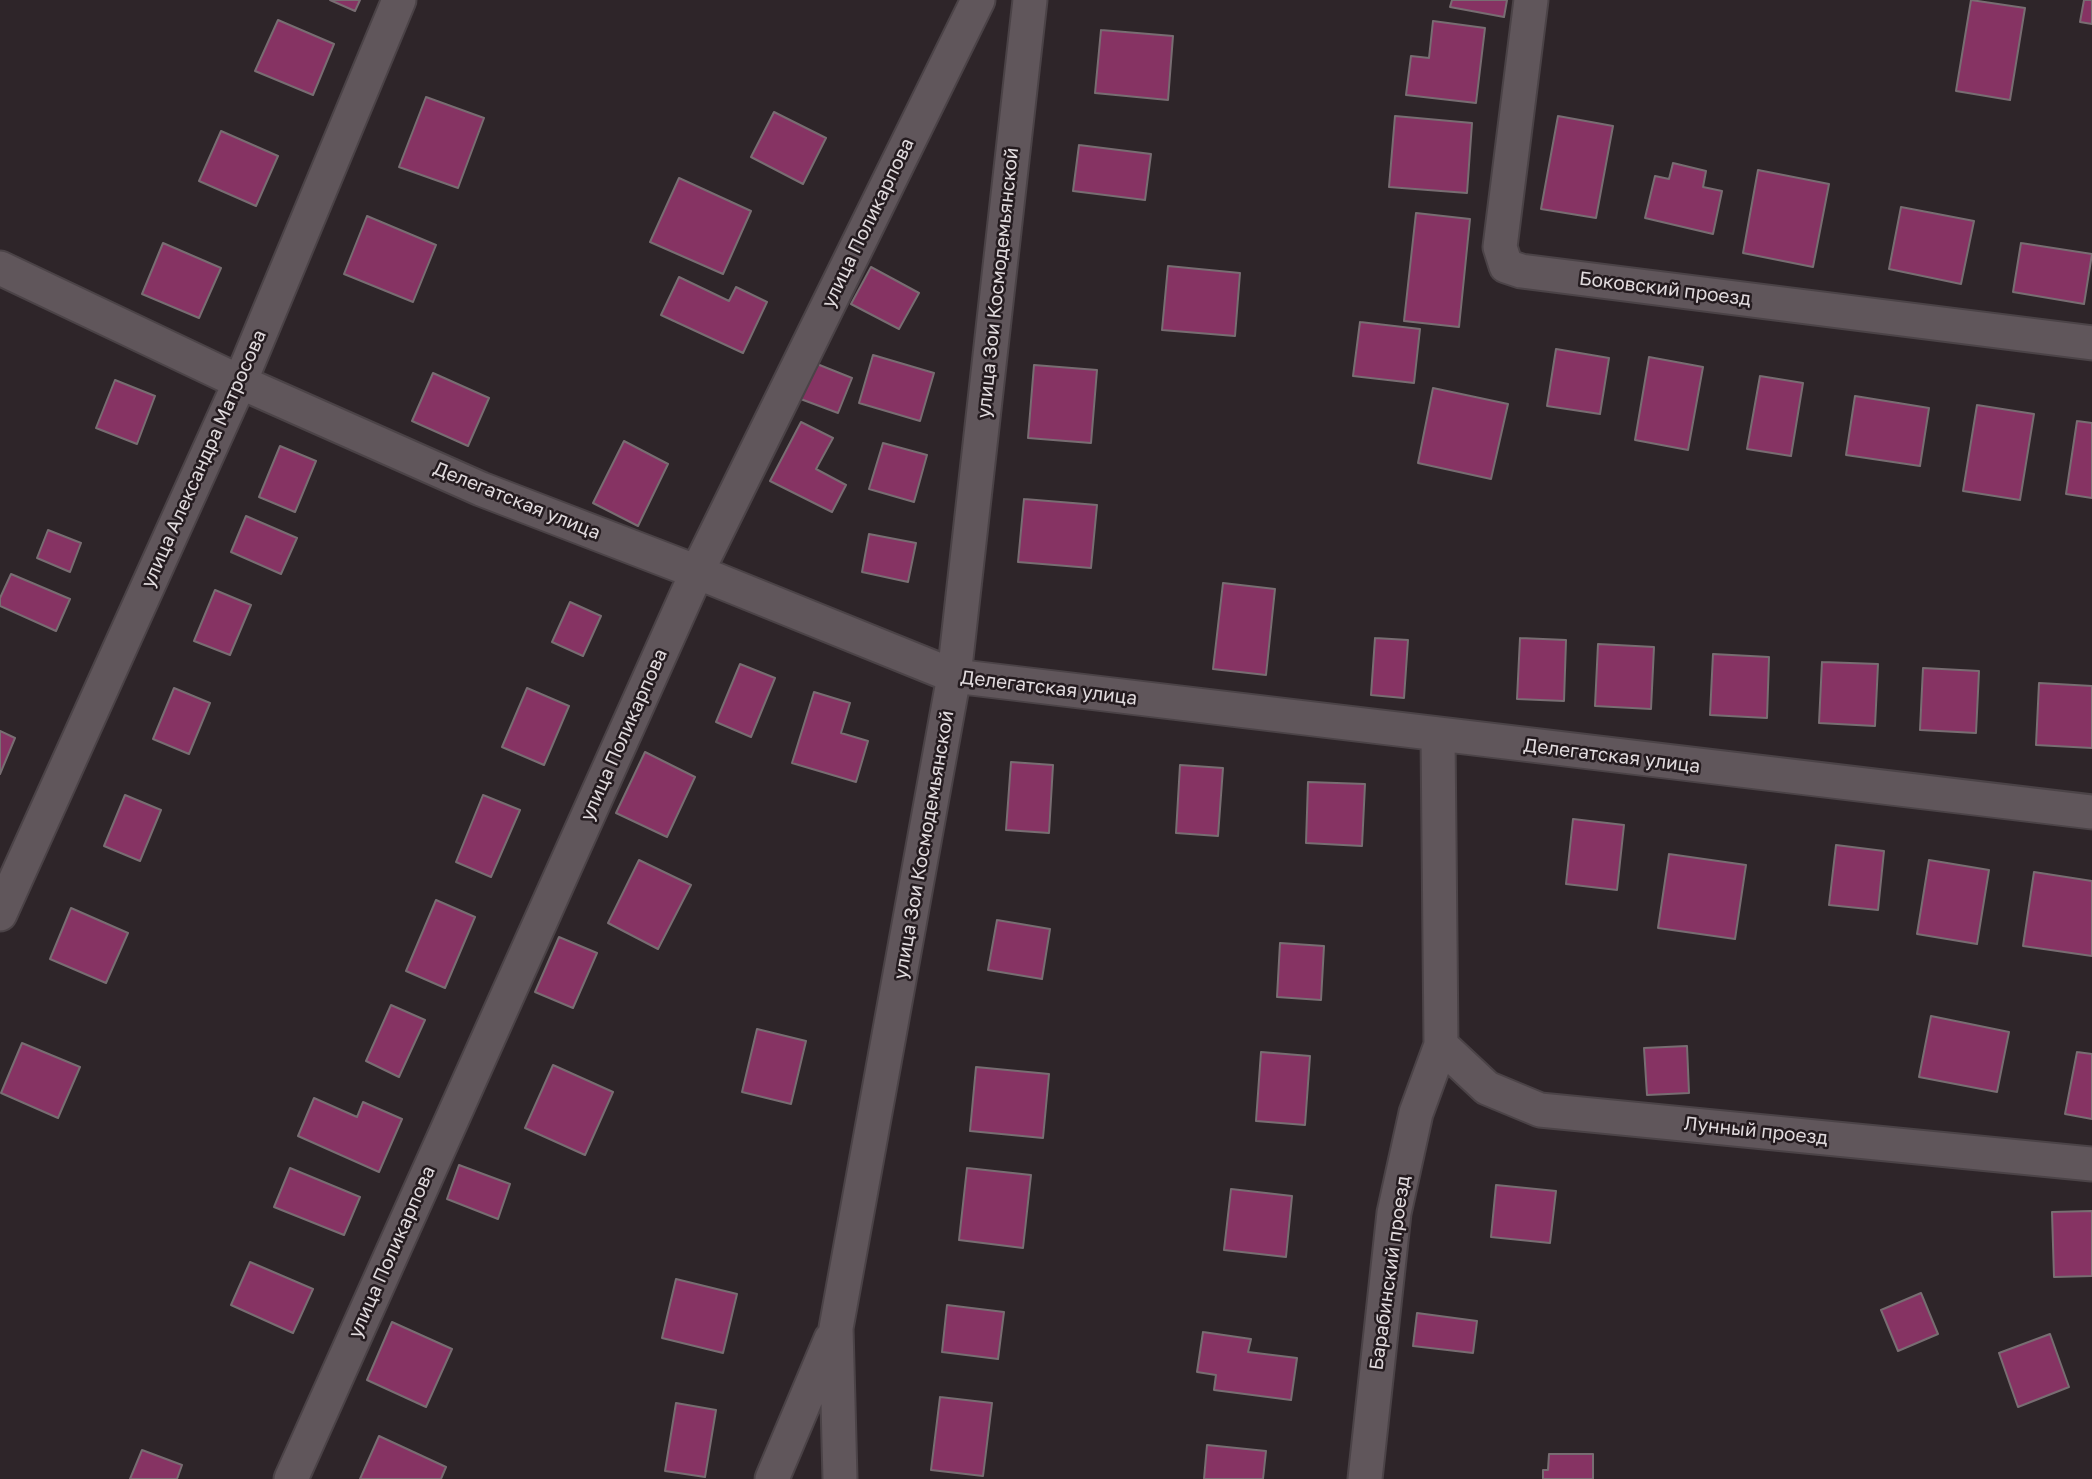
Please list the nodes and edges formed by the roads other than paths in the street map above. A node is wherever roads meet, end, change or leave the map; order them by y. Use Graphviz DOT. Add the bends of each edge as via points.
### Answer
graph roads {
  1 [pos="399,0"];
  2 [pos="978,0"];
  3 [pos="1030,0"];
  4 [pos="1531,0"];
  5 [pos="0,268"];
  6 [pos="2092,343"];
  7 [pos="240,382"];
  8 [pos="697,572"];
  9 [pos="954,676"];
  10 [pos="1438,736"];
  11 [pos="2092,812"];
  12 [pos="0,914"];
  13 [pos="1441,1045"];
  14 [pos="2092,1164"];
  15 [pos="836,1328"];
  16 [pos="291,1479"];
  17 [pos="772,1479"];
  18 [pos="840,1479"];
  19 [pos="1365,1479"];
  1 -- 7 [label="street, улица Александра Матросова"];
  2 -- 8 [label="street, улица Поликарпова"];
  3 -- 9 [label="street, улица Зои Космодемьянской"];
  4 -- 6 [label="street, Боковский проезд" via="1500,247 1506,266"];
  5 -- 7 [label="street, Делегатская улица"];
  7 -- 8 [label="street, Делегатская улица" via="481,489"];
  7 -- 12 [label="street, улица Александра Матросова"];
  8 -- 9 [label="street, Делегатская улица"];
  8 -- 16 [label="street, улица Поликарпова"];
  9 -- 10 [label="street, Делегатская улица"];
  9 -- 15 [label="street, улица Зои Космодемьянской"];
  10 -- 11 [label="street, Делегатская улица"];
  10 -- 13 [label="street, Барабинский проезд"];
  13 -- 14 [label="street, Лунный проезд" via="1487,1088 1539,1110"];
  13 -- 19 [label="street, Барабинский проезд" via="1416,1113 1394,1213"];
  15 -- 17 [label="street"];
  15 -- 18 [label="street, улица Зои Космодемьянской"];
}
